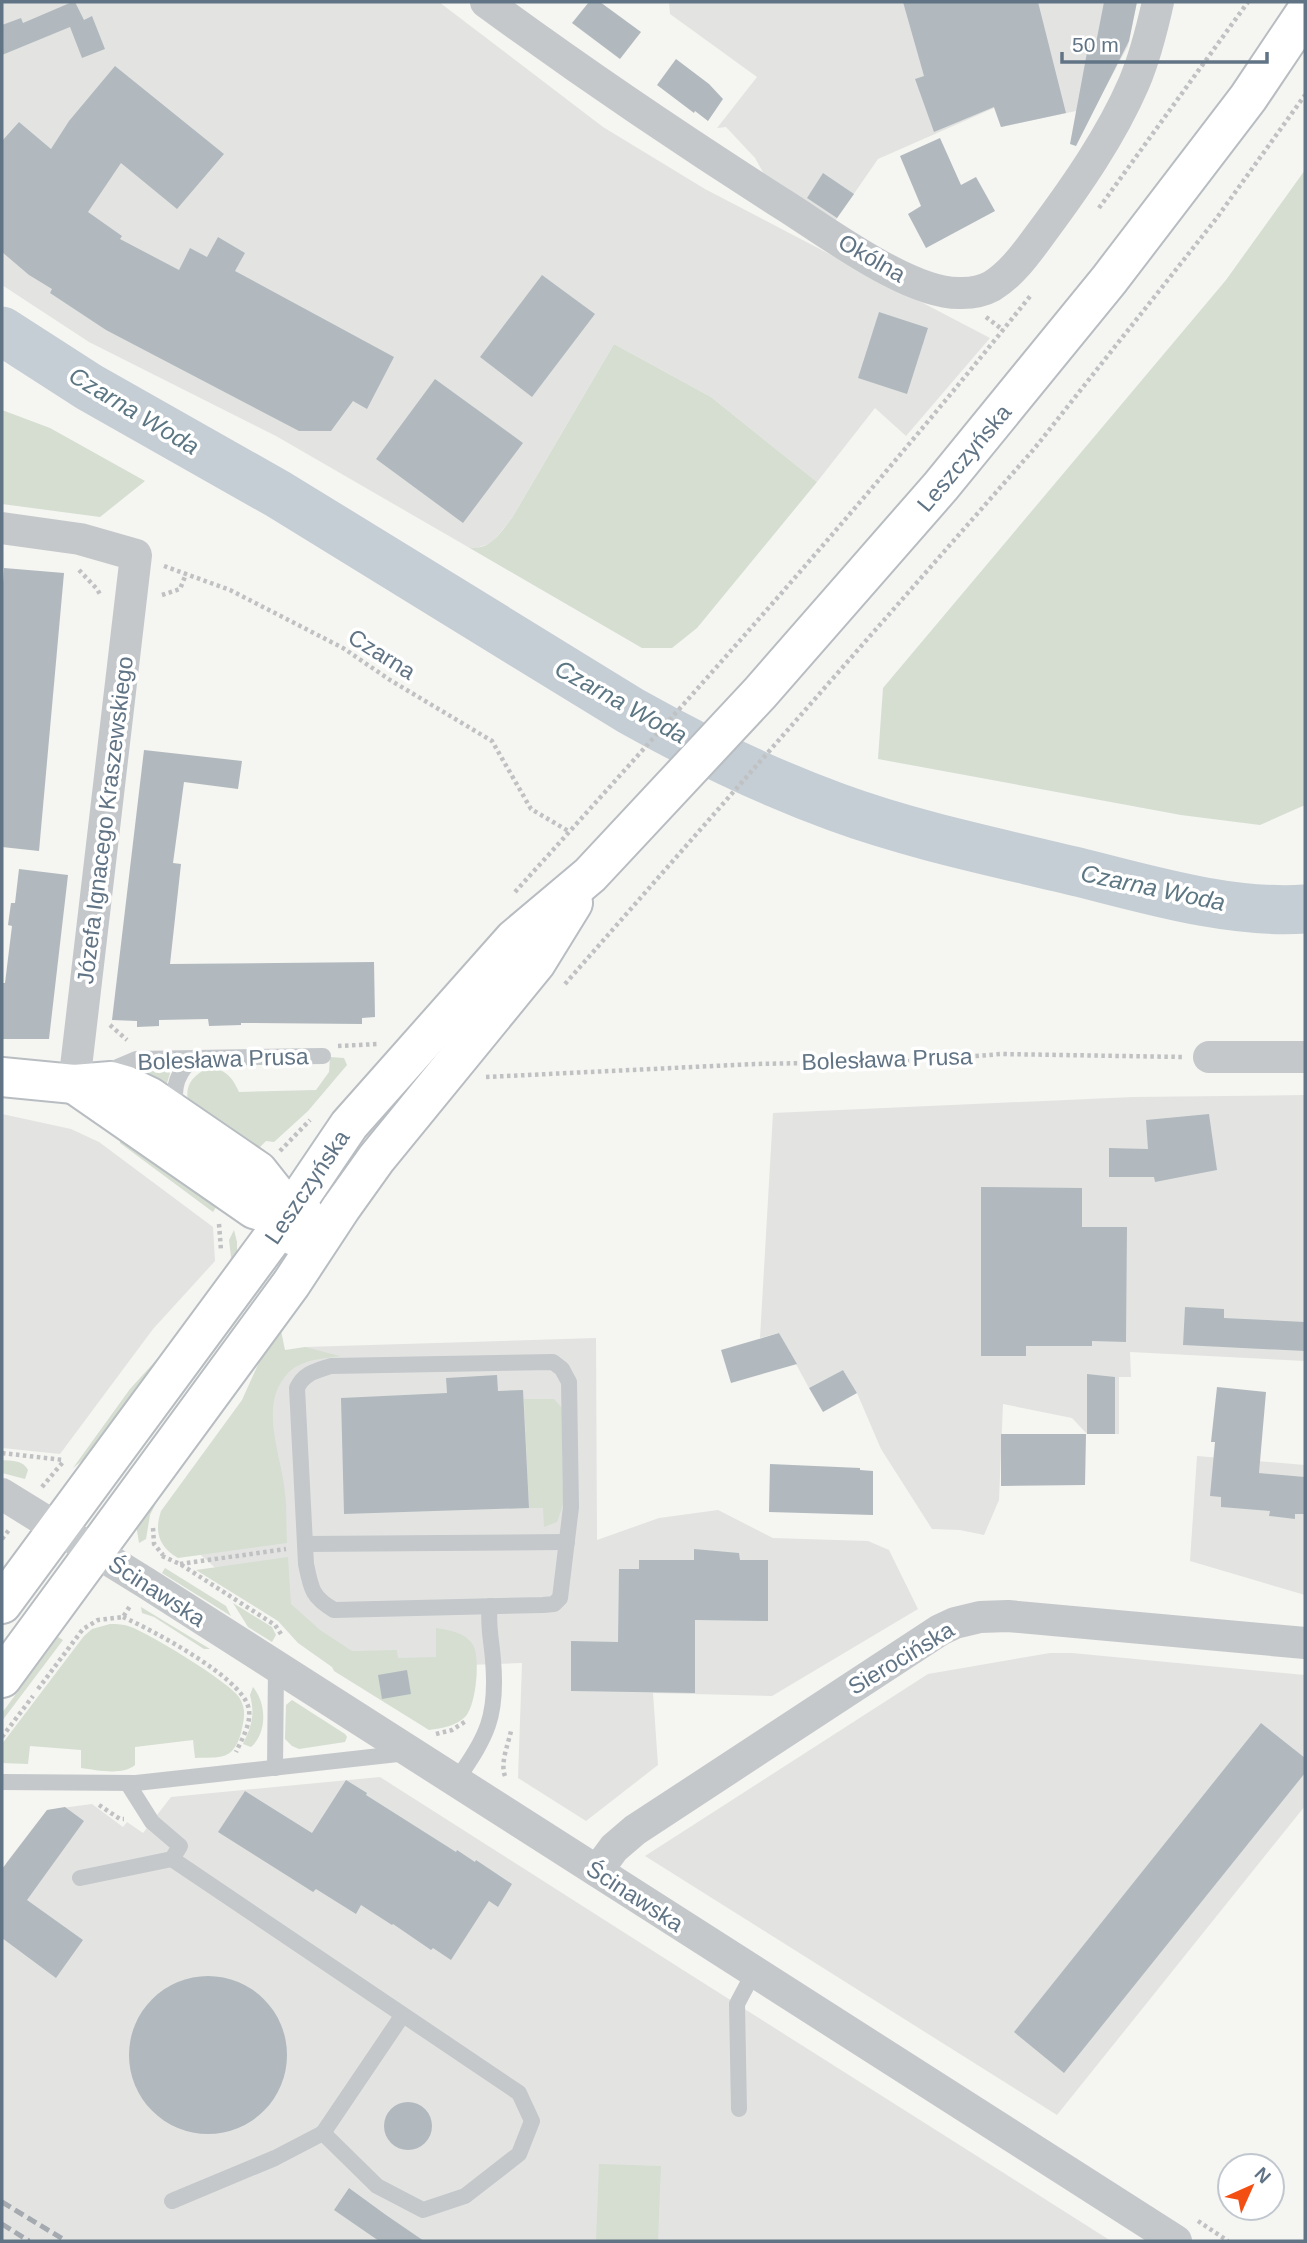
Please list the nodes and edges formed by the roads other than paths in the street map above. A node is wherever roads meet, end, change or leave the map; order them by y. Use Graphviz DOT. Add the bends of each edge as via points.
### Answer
graph roads {
  1 [pos="486,2"];
  2 [pos="1158,2"];
  3 [pos="1305,13"];
  4 [pos="2,528"];
  5 [pos="590,875"];
  6 [pos="323,1056"];
  7 [pos="1209,1057"];
  8 [pos="1305,1057"];
  9 [pos="196,1058"];
  10 [pos="2,1077"];
  11 [pos="74,1084"];
  12 [pos="182,1118"];
  13 [pos="349,1125"];
  14 [pos="248,1185"];
  15 [pos="355,1188"];
  16 [pos="288,1216"];
  17 [pos="251,1267"];
  18 [pos="291,1284"];
  19 [pos="2,1494"];
  20 [pos="57,1529"];
  21 [pos="567,1542"];
  22 [pos="305,1544"];
  23 [pos="94,1551"];
  24 [pos="2,1604"];
  25 [pos="490,1606"];
  26 [pos="1305,1643"];
  27 [pos="281,1655"];
  28 [pos="2,1678"];
  29 [pos="422,1743"];
  30 [pos="275,1768"];
  31 [pos="456,1781"];
  32 [pos="2,1782"];
  33 [pos="128,1784"];
  34 [pos="172,1859"];
  35 [pos="597,1871"];
  36 [pos="80,1878"];
  37 [pos="754,1972"];
  38 [pos="402,2016"];
  39 [pos="739,2109"];
  40 [pos="323,2133"];
  41 [pos="172,2201"];
  42 [pos="1178,2235"];
  1 -- 2 [label="street, Okólna" via="642,112 832,236 901,276 951,293 982,290 996,283 1052,218 1127,98"];
  3 -- 5 [label="main road, Leszczyńska" via="1248,98 979,440 760,694"];
  4 -- 11 [label="street, Józefa Ignacego Kraszewskiego" via="80,539 136,555"];
  5 -- 13 [label="main road, Leszczyńska" via="513,939"];
  5 -- 15 [label="main road, Leszczyńska" via="536,963"];
  6 -- 9 [label="lane, Bolesława Prusa"];
  7 -- 8 [label="street"];
  9 -- 11 [label="lane, Bolesława Prusa" via="136,1059"];
  9 -- 12 [label="lane" via="175,1084"];
  10 -- 11 [label="main road, Bolesława Prusa"];
  11 -- 12 [label="main road" via="125,1085"];
  11 -- 14 [label="main road"];
  12 -- 14 [label="main road"];
  13 -- 14 [label="main road" via="333,1139"];
  13 -- 16 [label="main road, Leszczyńska"];
  14 -- 16 [label="main road" via="254,1209"];
  14 -- 17 [label="main road"];
  15 -- 16 [label="main road" via="326,1210"];
  15 -- 18 [label="main road, Leszczyńska"];
  16 -- 17 [label="main road, Leszczyńska"];
  16 -- 18 [label="main road" via="295,1253"];
  17 -- 20 [label="main road, Leszczyńska"];
  18 -- 23 [label="main road, Leszczyńska"];
  19 -- 20 [label="street, Ścinawska"];
  20 -- 23 [label="street, Ścinawska"];
  20 -- 24 [label="main road, Leszczyńska"];
  21 -- 22 [label="lane"];
  21 -- 22 [label="lane" via="571,1507 569,1382 552,1362 331,1366 309,1373 297,1388"];
  21 -- 25 [label="lane" via="560,1598 554,1604"];
  22 -- 25 [label="lane" via="311,1588 317,1600 334,1610"];
  23 -- 27 [label="street, Ścinawska"];
  23 -- 28 [label="main road, Leszczyńska"];
  25 -- 31 [label="lane" via="492,1715 479,1748"];
  26 -- 35 [label="street, Sierocińska" via="1005,1616 955,1623 635,1830"];
  27 -- 29 [label="street, Ścinawska"];
  27 -- 30 [label="lane"];
  29 -- 30 [label="lane"];
  29 -- 31 [label="street, Ścinawska"];
  30 -- 33 [label="lane"];
  31 -- 35 [label="street, Ścinawska"];
  32 -- 33 [label="lane"];
  33 -- 34 [label="lane" via="152,1822 180,1846"];
  34 -- 36 [label="lane"];
  34 -- 38 [label="lane"];
  35 -- 37 [label="street, Ścinawska"];
  37 -- 39 [label="lane" via="737,2004"];
  37 -- 42 [label="street, Ścinawska"];
  38 -- 40 [label="lane"];
  38 -- 40 [label="lane" via="519,2093 532,2121 519,2154 465,2196 423,2210 377,2186"];
  40 -- 41 [label="lane"];
}
